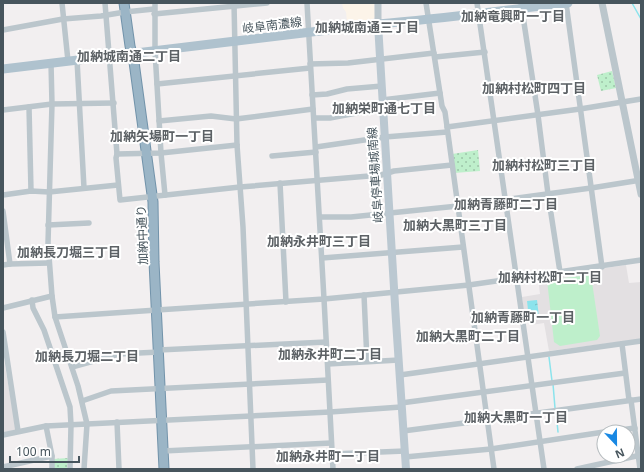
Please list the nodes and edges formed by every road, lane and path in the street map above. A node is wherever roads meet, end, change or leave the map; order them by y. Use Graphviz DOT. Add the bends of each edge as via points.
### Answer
graph roads {
  1 [pos="62,3"];
  2 [pos="105,3"];
  3 [pos="194,3"];
  4 [pos="267,3"];
  5 [pos="307,3"];
  6 [pos="378,3"];
  7 [pos="426,3"];
  8 [pos="478,3"];
  9 [pos="566,3"];
  10 [pos="602,3"];
  11 [pos="234,5"];
  12 [pos="522,5"];
  13 [pos="124,8"];
  14 [pos="154,9"];
  15 [pos="194,10"];
  16 [pos="479,13"];
  17 [pos="106,16"];
  18 [pos="63,19"];
  19 [pos="428,20"];
  20 [pos="378,24"];
  21 [pos="3,30"];
  22 [pos="308,33"];
  23 [pos="235,41"];
  24 [pos="155,51"];
  25 [pos="485,52"];
  26 [pos="132,54"];
  27 [pos="434,55"];
  28 [pos="109,56"];
  29 [pos="73,60"];
  30 [pos="380,60"];
  31 [pos="51,63"];
  32 [pos="310,66"];
  33 [pos="3,69"];
  34 [pos="236,76"];
  35 [pos="157,84"];
  36 [pos="382,86"];
  37 [pos="440,93"];
  38 [pos="312,95"];
  39 [pos="641,99"];
  40 [pos="114,102"];
  41 [pos="80,103"];
  42 [pos="622,103"];
  43 [pos="52,104"];
  44 [pos="383,104"];
  45 [pos="29,107"];
  46 [pos="580,109"];
  47 [pos="3,110"];
  48 [pos="313,110"];
  49 [pos="538,115"];
  50 [pos="314,118"];
  51 [pos="236,119"];
  52 [pos="159,121"];
  53 [pos="495,121"];
  54 [pos="447,129"];
  55 [pos="385,137"];
  56 [pos="237,145"];
  57 [pos="316,150"];
  58 [pos="161,153"];
  59 [pos="117,154"];
  60 [pos="146,154"];
  61 [pos="272,156"];
  62 [pos="452,164"];
  63 [pos="387,173"];
  64 [pos="318,180"];
  65 [pos="640,180"];
  66 [pos="280,183"];
  67 [pos="118,184"];
  68 [pos="240,187"];
  69 [pos="84,188"];
  70 [pos="591,188"];
  71 [pos="31,191"];
  72 [pos="49,192"];
  73 [pos="548,194"];
  74 [pos="641,194"];
  75 [pos="165,195"];
  76 [pos="3,196"];
  77 [pos="152,197"];
  78 [pos="506,199"];
  79 [pos="458,206"];
  80 [pos="3,211"];
  81 [pos="390,212"];
  82 [pos="320,217"];
  83 [pos="89,224"];
  84 [pos="48,225"];
  85 [pos="463,247"];
  86 [pos="392,252"];
  87 [pos="322,258"];
  88 [pos="641,260"];
  89 [pos="49,263"];
  90 [pos="10,264"];
  91 [pos="3,265"];
  92 [pos="602,267"];
  93 [pos="560,272"];
  94 [pos="516,278"];
  95 [pos="469,285"];
  96 [pos="394,292"];
  97 [pos="364,295"];
  98 [pos="52,296"];
  99 [pos="324,299"];
  100 [pos="32,300"];
  101 [pos="286,302"];
  102 [pos="246,304"];
  103 [pos="3,308"];
  104 [pos="157,310"];
  105 [pos="55,317"];
  106 [pos="3,332"];
  107 [pos="641,341"];
  108 [pos="326,342"];
  109 [pos="622,344"];
  110 [pos="248,346"];
  111 [pos="159,351"];
  112 [pos="528,357"];
  113 [pos="399,360"];
  114 [pos="367,361"];
  115 [pos="328,364"];
  116 [pos="480,364"];
  117 [pos="72,367"];
  118 [pos="626,373"];
  119 [pos="400,375"];
  120 [pos="328,380"];
  121 [pos="249,384"];
  122 [pos="532,385"];
  123 [pos="160,388"];
  124 [pos="484,392"];
  125 [pos="641,398"];
  126 [pos="630,400"];
  127 [pos="82,401"];
  128 [pos="401,405"];
  129 [pos="330,412"];
  130 [pos="536,413"];
  131 [pos="250,415"];
  132 [pos="487,420"];
  133 [pos="162,421"];
  134 [pos="117,422"];
  135 [pos="87,424"];
  136 [pos="634,424"];
  137 [pos="71,425"];
  138 [pos="46,426"];
  139 [pos="18,431"];
  140 [pos="403,431"];
  141 [pos="596,433"];
  142 [pos="636,433"];
  143 [pos="3,435"];
  144 [pos="540,441"];
  145 [pos="331,443"];
  146 [pos="252,448"];
  147 [pos="491,449"];
  148 [pos="163,451"];
  149 [pos="332,454"];
  150 [pos="405,454"];
  151 [pos="640,455"];
  152 [pos="52,456"];
  153 [pos="3,466"];
  154 [pos="52,469"];
  155 [pos="70,469"];
  156 [pos="84,469"];
  157 [pos="119,469"];
  158 [pos="164,469"];
  159 [pos="253,469"];
  160 [pos="333,469"];
  161 [pos="406,469"];
  162 [pos="494,469"];
  163 [pos="544,469"];
  164 [pos="578,469"];
  165 [pos="640,469"];
  1 -- 18 [label="street"];
  2 -- 17 [label="street"];
  3 -- 15 [label="street"];
  4 -- 11 [label="street"];
  5 -- 22 [label="street"];
  6 -- 20 [label="street"];
  7 -- 19 [label="street"];
  8 -- 16 [label="street"];
  9 -- 12 [label="main road, 岐阜南濃線"];
  9 -- 46 [label="street"];
  10 -- 42 [label="street"];
  11 -- 15 [label="street"];
  11 -- 23 [label="street"];
  12 -- 16 [label="main road, 岐阜南濃線"];
  12 -- 49 [label="street"];
  13 -- 14 [label="street"];
  13 -- 17 [label="street"];
  13 -- 26 [label="highway, 加納中通り"];
  14 -- 15 [label="street"];
  14 -- 24 [label="street"];
  16 -- 19 [label="main road, 岐阜南濃線"];
  16 -- 25 [label="street"];
  17 -- 18 [label="street"];
  17 -- 28 [label="street"];
  18 -- 21 [label="street"];
  18 -- 29 [label="street"];
  19 -- 20 [label="main road, 岐阜南濃線"];
  19 -- 27 [label="street"];
  20 -- 22 [label="main road, 岐阜南濃線"];
  20 -- 30 [label="main road, 岐阜停車場城南線"];
  22 -- 23 [label="main road, 岐阜南濃線"];
  22 -- 32 [label="street"];
  23 -- 24 [label="main road, 岐阜南濃線"];
  23 -- 34 [label="street"];
  24 -- 26 [label="main road, 岐阜南濃線"];
  24 -- 35 [label="street"];
  25 -- 27 [label="street"];
  25 -- 53 [label="street"];
  26 -- 28 [label="main road, 岐阜南濃線"];
  26 -- 60 [label="highway, 加納中通り"];
  27 -- 30 [label="street"];
  27 -- 37 [label="street"];
  28 -- 29 [label="main road, 岐阜南濃線"];
  28 -- 40 [label="street"];
  29 -- 31 [label="main road, 岐阜南濃線"];
  29 -- 41 [label="street"];
  30 -- 32 [label="street"];
  30 -- 36 [label="main road, 岐阜停車場城南線"];
  31 -- 33 [label="main road, 岐阜南濃線"];
  31 -- 43 [label="street"];
  32 -- 34 [label="street"];
  32 -- 38 [label="street"];
  34 -- 35 [label="street"];
  34 -- 51 [label="street"];
  35 -- 52 [label="street"];
  36 -- 38 [label="street"];
  36 -- 44 [label="main road, 岐阜停車場城南線"];
  37 -- 44 [label="street"];
  37 -- 54 [label="street"];
  38 -- 48 [label="street"];
  39 -- 42 [label="street"];
  40 -- 41 [label="street"];
  40 -- 59 [label="street"];
  41 -- 43 [label="street"];
  41 -- 69 [label="street"];
  42 -- 46 [label="street"];
  42 -- 65 [label="street"];
  43 -- 45 [label="street"];
  43 -- 72 [label="street"];
  44 -- 50 [label="street" via="330,118"];
  44 -- 55 [label="main road, 岐阜停車場城南線"];
  45 -- 47 [label="street"];
  45 -- 71 [label="street"];
  46 -- 49 [label="street"];
  46 -- 70 [label="street"];
  48 -- 50 [label="street"];
  48 -- 51 [label="street"];
  49 -- 53 [label="street"];
  49 -- 73 [label="street"];
  50 -- 57 [label="street"];
  51 -- 52 [label="street" via="210,116"];
  51 -- 56 [label="street"];
  52 -- 58 [label="street"];
  53 -- 54 [label="street"];
  53 -- 78 [label="street"];
  54 -- 55 [label="street"];
  54 -- 62 [label="street"];
  55 -- 57 [label="street"];
  55 -- 63 [label="main road, 岐阜停車場城南線"];
  56 -- 58 [label="street"];
  56 -- 68 [label="street"];
  57 -- 61 [label="street"];
  57 -- 64 [label="street"];
  58 -- 60 [label="street"];
  58 -- 75 [label="street"];
  59 -- 60 [label="street"];
  59 -- 67 [label="street"];
  60 -- 77 [label="highway, 加納中通り"];
  62 -- 63 [label="street"];
  62 -- 79 [label="street"];
  63 -- 64 [label="street"];
  63 -- 81 [label="main road, 岐阜停車場城南線"];
  64 -- 66 [label="street"];
  64 -- 82 [label="street"];
  65 -- 70 [label="street"];
  65 -- 74 [label="street"];
  66 -- 68 [label="street"];
  66 -- 101 [label="street"];
  67 -- 69 [label="street"];
  67 -- 77 [label="street" via="120,200"];
  68 -- 75 [label="street"];
  68 -- 102 [label="street"];
  69 -- 72 [label="street"];
  70 -- 73 [label="street"];
  70 -- 92 [label="street"];
  71 -- 72 [label="street"];
  71 -- 76 [label="street"];
  72 -- 84 [label="street"];
  73 -- 78 [label="street"];
  73 -- 93 [label="street"];
  75 -- 77 [label="street"];
  77 -- 104 [label="highway, 加納中通り"];
  78 -- 79 [label="street"];
  78 -- 94 [label="street"];
  79 -- 81 [label="street"];
  79 -- 85 [label="street"];
  80 -- 90 [label="street"];
  81 -- 82 [label="street" via="351,217"];
  81 -- 86 [label="main road, 岐阜停車場城南線"];
  82 -- 87 [label="street"];
  83 -- 84 [label="street"];
  84 -- 89 [label="street"];
  85 -- 86 [label="street"];
  85 -- 95 [label="street"];
  86 -- 87 [label="street"];
  86 -- 96 [label="main road, 岐阜停車場城南線"];
  87 -- 99 [label="street"];
  88 -- 92 [label="street"];
  89 -- 90 [label="street"];
  89 -- 98 [label="street"];
  90 -- 91 [label="street"];
  92 -- 93 [label="street"];
  93 -- 94 [label="street"];
  94 -- 95 [label="street"];
  94 -- 112 [label="street"];
  95 -- 96 [label="street"];
  95 -- 116 [label="street"];
  96 -- 97 [label="street"];
  96 -- 113 [label="main road, 岐阜停車場城南線"];
  97 -- 99 [label="street"];
  97 -- 114 [label="street"];
  98 -- 100 [label="street"];
  98 -- 105 [label="street"];
  99 -- 101 [label="street"];
  99 -- 108 [label="street"];
  100 -- 103 [label="street"];
  100 -- 137 [label="street" via="70,407"];
  101 -- 102 [label="street"];
  102 -- 104 [label="street"];
  102 -- 110 [label="street"];
  104 -- 105 [label="street"];
  104 -- 111 [label="highway, 加納中通り"];
  105 -- 117 [label="street"];
  106 -- 139 [label="street"];
  107 -- 109 [label="street"];
  108 -- 110 [label="street"];
  108 -- 115 [label="street"];
  109 -- 112 [label="street"];
  109 -- 118 [label="street"];
  110 -- 111 [label="street"];
  110 -- 121 [label="street"];
  111 -- 117 [label="street" via="119,354"];
  111 -- 123 [label="highway, 加納中通り"];
  112 -- 116 [label="street"];
  112 -- 122 [label="street"];
  113 -- 114 [label="street"];
  113 -- 119 [label="main road, 岐阜停車場城南線"];
  114 -- 115 [label="street"];
  115 -- 120 [label="street"];
  116 -- 119 [label="street"];
  116 -- 124 [label="street"];
  117 -- 127 [label="street"];
  118 -- 122 [label="street"];
  118 -- 126 [label="street"];
  119 -- 128 [label="main road, 岐阜停車場城南線"];
  120 -- 121 [label="street"];
  120 -- 129 [label="street"];
  121 -- 123 [label="street"];
  121 -- 131 [label="street"];
  122 -- 124 [label="street"];
  122 -- 130 [label="street"];
  123 -- 127 [label="street" via="111,391"];
  123 -- 133 [label="highway, 加納中通り"];
  124 -- 128 [label="street"];
  124 -- 132 [label="street"];
  125 -- 126 [label="street"];
  126 -- 130 [label="street"];
  126 -- 136 [label="street"];
  127 -- 135 [label="street"];
  128 -- 129 [label="street"];
  128 -- 140 [label="main road, 岐阜停車場城南線"];
  129 -- 131 [label="street"];
  129 -- 145 [label="street"];
  130 -- 132 [label="street"];
  130 -- 144 [label="street"];
  131 -- 133 [label="street"];
  131 -- 146 [label="street"];
  132 -- 140 [label="street"];
  132 -- 147 [label="street"];
  133 -- 134 [label="street"];
  133 -- 148 [label="highway, 加納中通り"];
  134 -- 135 [label="street"];
  134 -- 157 [label="street"];
  135 -- 137 [label="street"];
  135 -- 156 [label="street"];
  137 -- 138 [label="street"];
  137 -- 155 [label="street"];
  138 -- 139 [label="street"];
  138 -- 152 [label="street"];
  139 -- 143 [label="street"];
  140 -- 150 [label="main road, 岐阜停車場城南線"];
  141 -- 144 [label="street"];
  142 -- 151 [label="street"];
  144 -- 147 [label="street"];
  144 -- 163 [label="street"];
  145 -- 146 [label="street"];
  145 -- 149 [label="street"];
  146 -- 148 [label="street"];
  146 -- 159 [label="street"];
  147 -- 150 [label="street"];
  147 -- 162 [label="street"];
  148 -- 158 [label="highway, 加納中通り"];
  149 -- 150 [label="street"];
  149 -- 160 [label="street"];
  150 -- 161 [label="main road, 岐阜停車場城南線"];
  151 -- 164 [label="street"];
  151 -- 165 [label="street"];
  152 -- 153 [label="street"];
  152 -- 154 [label="street"];
}
